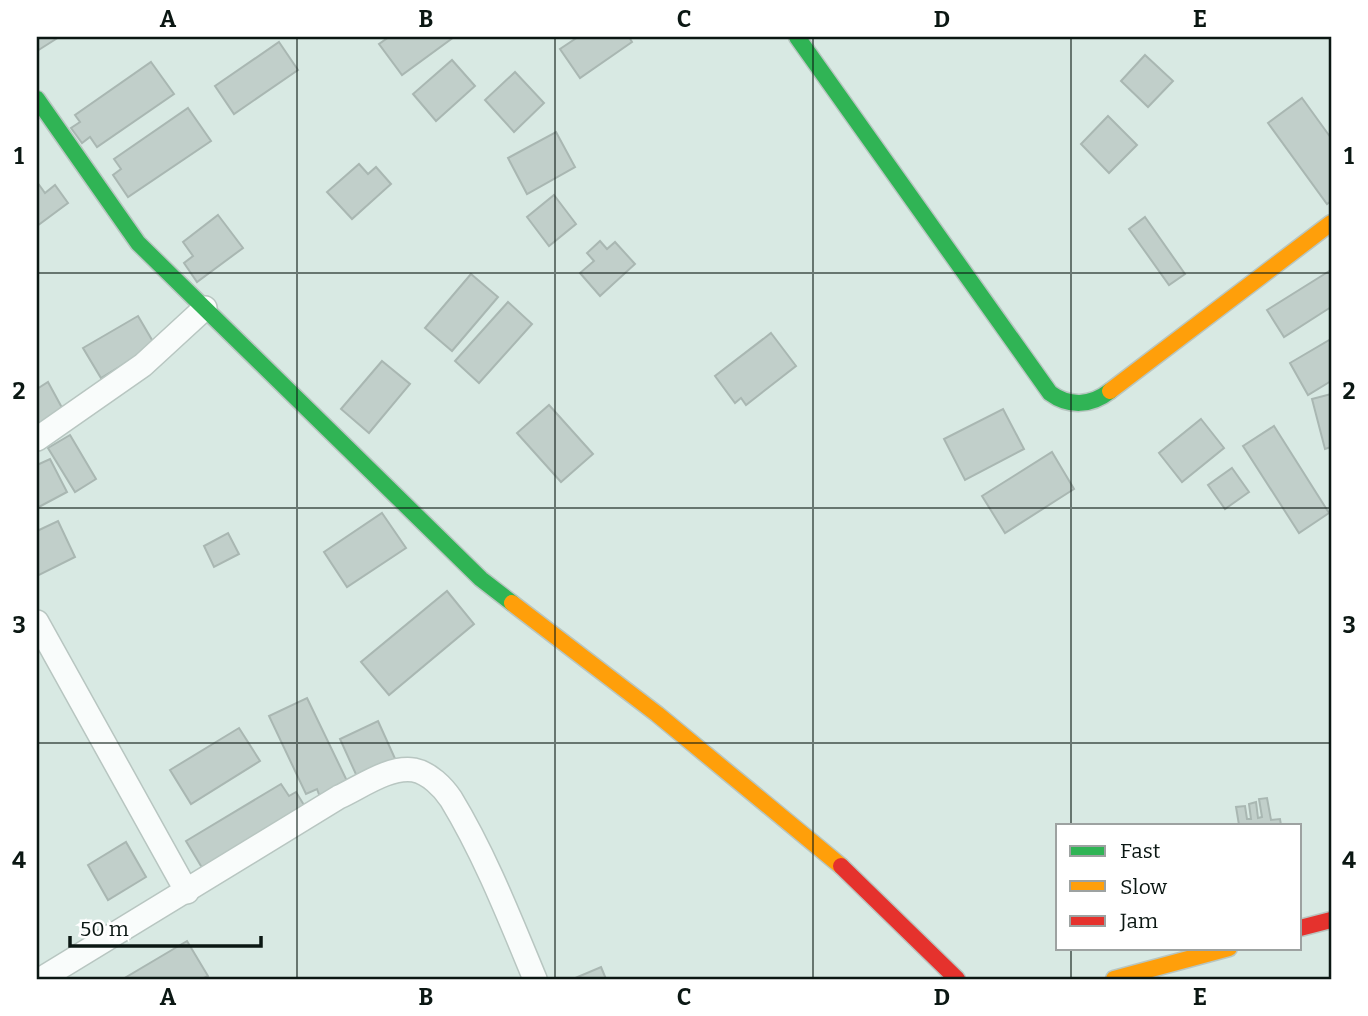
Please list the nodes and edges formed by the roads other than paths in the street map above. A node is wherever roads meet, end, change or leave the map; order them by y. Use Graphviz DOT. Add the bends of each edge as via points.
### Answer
graph roads {
  1 [pos="797,37"];
  2 [pos="37,99"];
  3 [pos="1331,223"];
  4 [pos="205,308"];
  5 [pos="37,439"];
  6 [pos="37,622"];
  7 [pos="187,892"];
  8 [pos="1331,920"];
  9 [pos="1302,927"];
  10 [pos="1222,950"];
  11 [pos="41,979"];
  12 [pos="535,979"];
  13 [pos="957,979"];
  14 [pos="1114,979"];
  1 -- 3 [label="street" via="1050,393 1062,403 1083,405 1103,397"];
  2 -- 4 [label="street" via="138,243"];
  4 -- 5 [label="street" via="143,365"];
  4 -- 13 [label="street" via="481,579 657,714 856,879"];
  6 -- 7 [label="street"];
  7 -- 11 [label="street"];
  7 -- 12 [label="street" via="339,797 390,773 414,771 435,780 450,798"];
  8 -- 9 [label="street"];
  10 -- 14 [label="street"];
}
